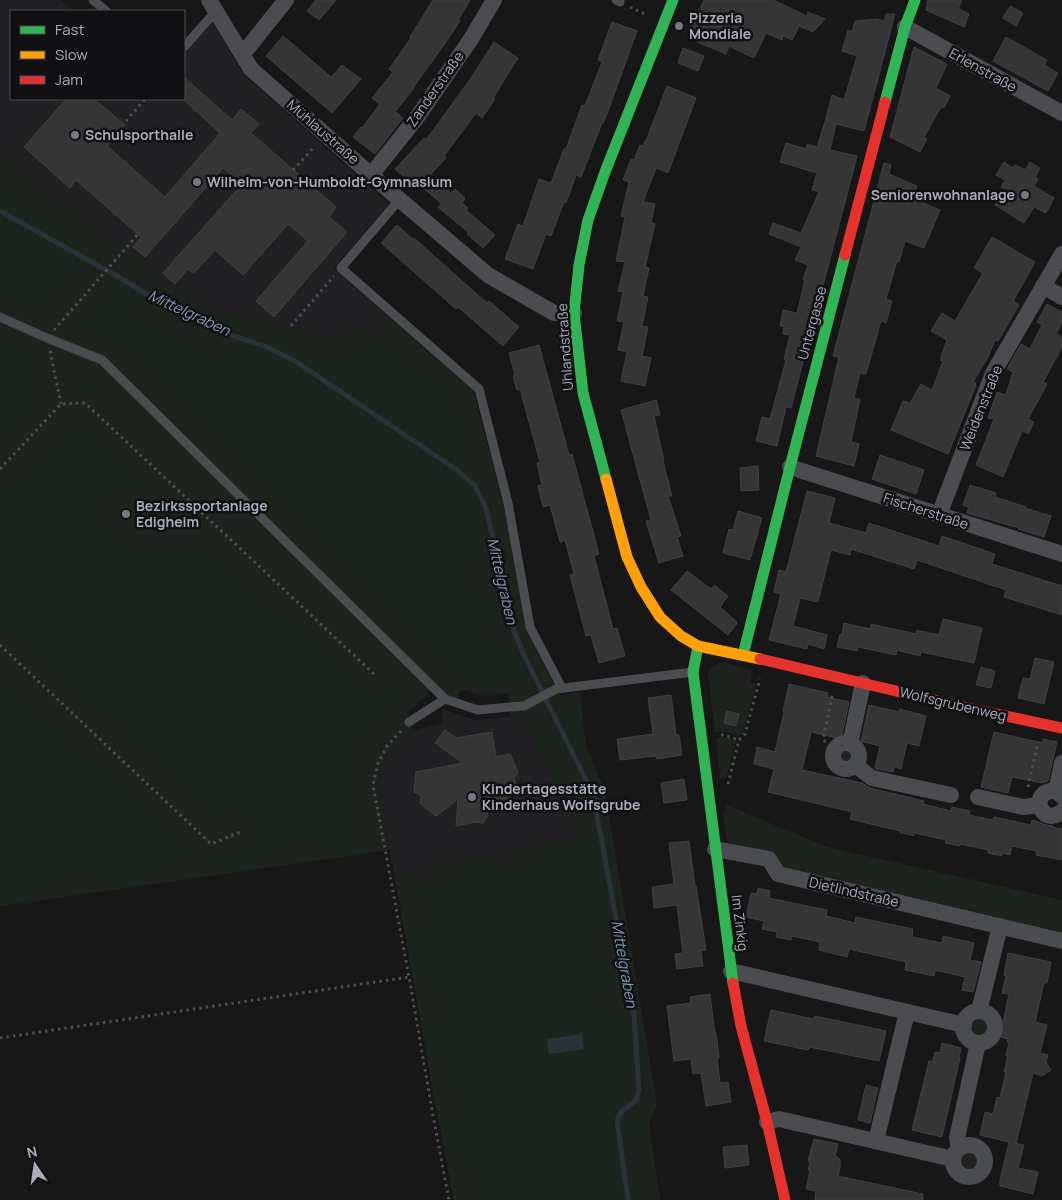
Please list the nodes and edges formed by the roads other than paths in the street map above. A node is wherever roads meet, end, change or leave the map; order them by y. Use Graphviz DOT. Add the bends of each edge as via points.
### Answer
graph roads {
  1 [pos="93,0"];
  2 [pos="286,0"];
  3 [pos="494,0"];
  4 [pos="674,0"];
  5 [pos="915,0"];
  6 [pos="212,5"];
  7 [pos="105,10"];
  8 [pos="905,27"];
  9 [pos="185,46"];
  10 [pos="243,54"];
  11 [pos="1062,113"];
  12 [pos="371,175"];
  13 [pos="400,199"];
  14 [pos="1062,254"];
  15 [pos="1043,286"];
  16 [pos="1062,297"];
  17 [pos="574,313"];
  18 [pos="0,316"];
  19 [pos="790,467"];
  20 [pos="939,515"];
  21 [pos="1062,554"];
  22 [pos="698,646"];
  23 [pos="743,655"];
  24 [pos="693,672"];
  25 [pos="863,683"];
  26 [pos="559,689"];
  27 [pos="445,699"];
  28 [pos="409,722"];
  29 [pos="1062,727"];
  30 [pos="850,744"];
  31 [pos="1062,762"];
  32 [pos="855,765"];
  33 [pos="1059,794"];
  34 [pos="951,796"];
  35 [pos="978,797"];
  36 [pos="1039,805"];
  37 [pos="1062,812"];
  38 [pos="715,849"];
  39 [pos="1000,926"];
  40 [pos="1062,941"];
  41 [pos="731,971"];
  42 [pos="979,1011"];
  43 [pos="907,1012"];
  44 [pos="964,1025"];
  45 [pos="978,1043"];
  46 [pos="767,1122"];
  47 [pos="876,1141"];
  48 [pos="785,1200"];
  1 -- 7 [label="lane"];
  2 -- 10 [label="street"];
  3 -- 12 [label="street, Zanderstraße" via="418,116"];
  4 -- 17 [label="street, Uhlandstraße" via="588,220"];
  5 -- 8 [label="street, Untergasse"];
  6 -- 9 [label="lane, Mühlaustraße"];
  6 -- 10 [label="street, Mühlaustraße"];
  8 -- 11 [label="street, Erlenstraße"];
  8 -- 19 [label="street, Untergasse"];
  10 -- 12 [label="street, Mühlaustraße" via="251,68"];
  12 -- 13 [label="street, Mühlaustraße"];
  13 -- 17 [label="street, Mühlaustraße" via="488,275 554,313"];
  13 -- 26 [label="lane" via="341,268 478,389 508,503 530,627"];
  14 -- 15 [label="street, Weidenstraße"];
  15 -- 16 [label="street"];
  15 -- 20 [label="street, Weidenstraße" via="993,373"];
  17 -- 22 [label="street, Uhlandstraße" via="583,392 627,557 660,616 681,636"];
  18 -- 27 [label="lane" via="102,360"];
  19 -- 20 [label="street, Fischerstraße"];
  19 -- 23 [label="street, Untergasse"];
  20 -- 21 [label="street, Fischerstraße"];
  22 -- 23 [label="street, Wolfsgrubenweg"];
  22 -- 24 [label="street, Im Zinkig"];
  23 -- 25 [label="street, Wolfsgrubenweg"];
  24 -- 26 [label="lane"];
  24 -- 38 [label="street, Im Zinkig"];
  25 -- 29 [label="street, Wolfsgrubenweg"];
  25 -- 30 [label="street"];
  26 -- 27 [label="lane" via="524,706 478,710"];
  27 -- 28 [label="lane"];
  30 -- 32 [label="street" via="859,754"];
  30 -- 32 [label="street" via="838,746 834,761 848,769"];
  31 -- 33 [label="street"];
  32 -- 34 [label="street" via="872,778"];
  33 -- 36 [label="street" via="1052,791 1044,794"];
  35 -- 36 [label="street" via="1023,807"];
  36 -- 37 [label="street" via="1046,815"];
  38 -- 39 [label="street, Dietlindstraße" via="768,859 778,874"];
  38 -- 41 [label="street, Im Zinkig"];
  39 -- 40 [label="street, Dietlindstraße"];
  39 -- 42 [label="street"];
  41 -- 43 [label="street"];
  41 -- 46 [label="street, Im Zinkig" via="741,1026"];
  42 -- 44 [label="street" via="970,1014"];
  42 -- 45 [label="street" via="989,1014 996,1027 992,1037"];
  43 -- 44 [label="street"];
  43 -- 47 [label="street"];
  44 -- 45 [label="street" via="967,1037"];
  45 -- 47 [label="street" via="956,1153"];
  46 -- 47 [label="street" via="779,1118"];
  46 -- 48 [label="street, Im Zinkig"];
}
